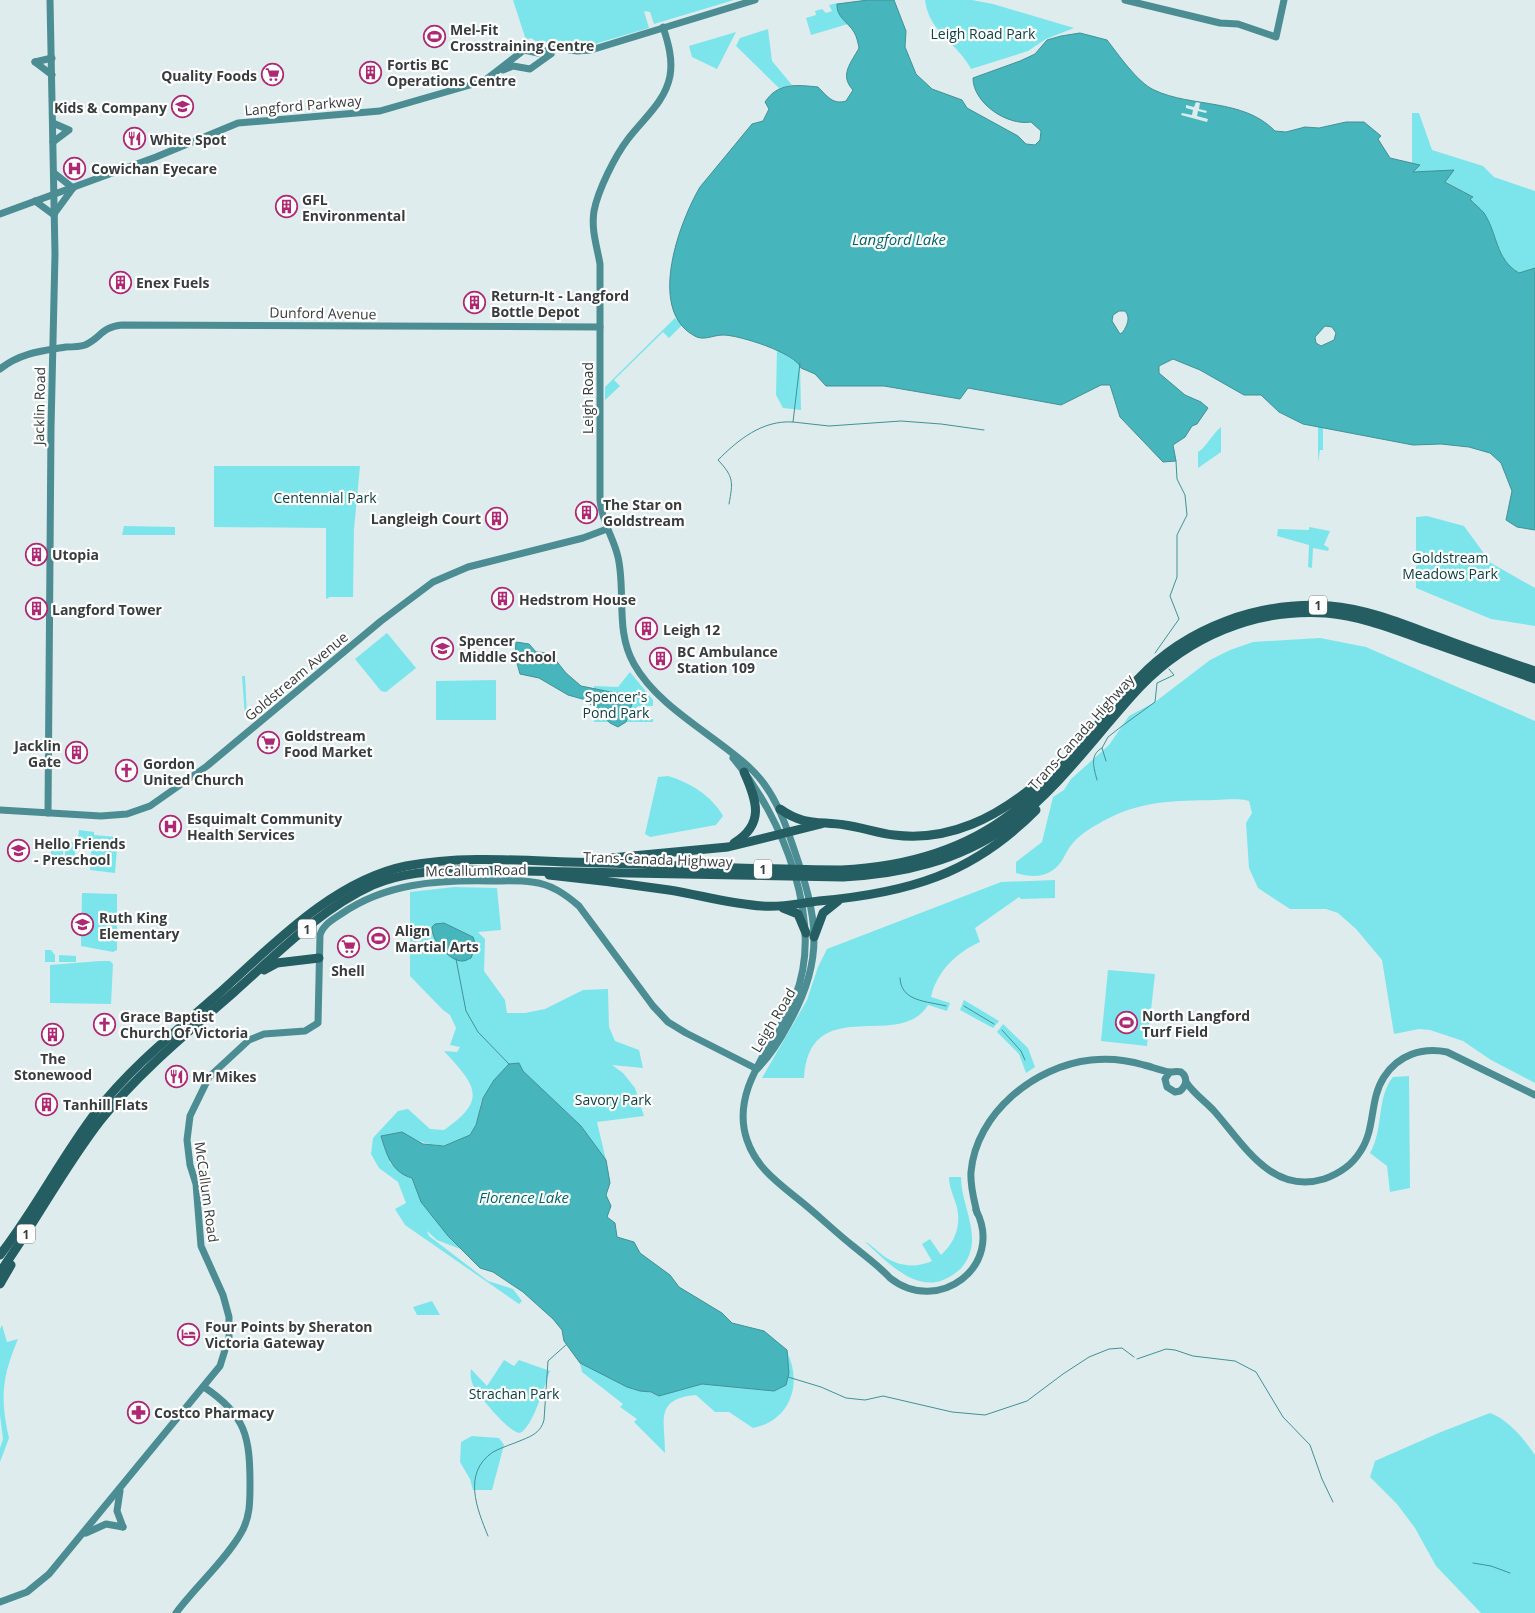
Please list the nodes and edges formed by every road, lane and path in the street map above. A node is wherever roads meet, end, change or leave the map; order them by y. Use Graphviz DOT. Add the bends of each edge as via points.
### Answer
graph roads {
  1 [pos="50,0"];
  2 [pos="755,0"];
  3 [pos="1125,0"];
  4 [pos="1285,2"];
  5 [pos="663,27"];
  6 [pos="566,49"];
  7 [pos="532,51"];
  8 [pos="519,55"];
  9 [pos="52,58"];
  10 [pos="535,64"];
  11 [pos="522,68"];
  12 [pos="498,72"];
  13 [pos="52,75"];
  14 [pos="53,123"];
  15 [pos="53,142"];
  16 [pos="54,174"];
  17 [pos="73,188"];
  18 [pos="54,194"];
  19 [pos="35,201"];
  20 [pos="0,214"];
  21 [pos="54,215"];
  22 [pos="600,327"];
  23 [pos="53,349"];
  24 [pos="0,370"];
  25 [pos="607,529"];
  26 [pos="1535,671"];
  27 [pos="1535,679"];
  28 [pos="723,747"];
  29 [pos="744,772"];
  30 [pos="1058,775"];
  31 [pos="780,809"];
  32 [pos="0,810"];
  33 [pos="48,813"];
  34 [pos="821,824"];
  35 [pos="789,833"];
  36 [pos="779,835"];
  37 [pos="728,847"];
  38 [pos="441,861"];
  39 [pos="462,870"];
  40 [pos="848,899"];
  41 [pos="806,902"];
  42 [pos="772,906"];
  43 [pos="810,935"];
  44 [pos="319,958"];
  45 [pos="170,1048"];
  46 [pos="1155,1068"];
  47 [pos="757,1069"];
  48 [pos="1170,1072"];
  49 [pos="1165,1079"];
  50 [pos="1186,1082"];
  51 [pos="1180,1090"];
  52 [pos="1196,1095"];
  53 [pos="1535,1095"];
  54 [pos="105,1101"];
  55 [pos="51,1196"];
  56 [pos="0,1246"];
  57 [pos="0,1255"];
  58 [pos="0,1272"];
  59 [pos="0,1284"];
  60 [pos="204,1387"];
  61 [pos="120,1490"];
  62 [pos="80,1537"];
  63 [pos="0,1602"];
  64 [pos="176,1613"];
  1 -- 9 [label="street, Jacklin Road"];
  2 -- 5 [label="street"];
  3 -- 4 [label="street" via="1220,23 1238,24 1276,37"];
  5 -- 6 [label="street" via="591,50"];
  5 -- 22 [label="street, Leigh Road" via="671,66 665,92 619,153 594,210 593,236 600,264"];
  6 -- 7 [label="street"];
  6 -- 10 [label="street"];
  7 -- 8 [label="street" via="524,50"];
  7 -- 10 [label="street" via="536,57"];
  8 -- 11 [label="street" via="518,62"];
  8 -- 12 [label="street, Langford Parkway"];
  9 -- 13 [label="street, Jacklin Road"];
  9 -- 13 [label="street" via="35,62"];
  10 -- 11 [label="street"];
  11 -- 12 [label="street, Langford Parkway" via="514,66"];
  12 -- 17 [label="street, Langford Parkway" via="484,82 380,111 238,123"];
  13 -- 14 [label="street, Jacklin Road"];
  14 -- 15 [label="street, Jacklin Road"];
  14 -- 15 [label="street" via="69,130"];
  15 -- 16 [label="street, Jacklin Road"];
  16 -- 17 [label="street"];
  16 -- 18 [label="street, Jacklin Road"];
  17 -- 18 [label="street, Langford Parkway"];
  17 -- 21 [label="street"];
  18 -- 19 [label="street, Langford Parkway"];
  18 -- 21 [label="street, Jacklin Road"];
  19 -- 20 [label="street, Langford Parkway"];
  19 -- 21 [label="street"];
  21 -- 23 [label="street, Jacklin Road"];
  22 -- 23 [label="street, Dunford Avenue" via="122,326 107,329 86,344"];
  22 -- 25 [label="street, Leigh Road" via="600,500"];
  23 -- 24 [label="street, Dunford Avenue" via="22,355"];
  23 -- 33 [label="street, Jacklin Road"];
  25 -- 28 [label="street, Leigh Road" via="618,556 624,633 633,664 650,687"];
  25 -- 33 [label="street, Goldstream Avenue" via="468,568 432,582 200,771 150,806 127,814 101,816"];
  26 -- 30 [label="highway, Trans-Canada Highway / 1" via="1404,624 1351,609 1311,605 1268,608 1220,622 1169,652 1139,678"];
  27 -- 30 [label="highway, Trans-Canada Highway / 1" via="1348,616 1305,613 1257,618 1211,634 1161,667"];
  28 -- 29 [label="street, Leigh Road"];
  28 -- 31 [label="street, Leigh Road" via="749,767"];
  29 -- 36 [label="street, Leigh Road" via="769,810"];
  29 -- 37 [label="highway" via="754,795 755,817 744,837"];
  30 -- 34 [label="highway" via="989,817 951,833 907,836"];
  30 -- 38 [label="highway, Trans-Canada Highway / 1" via="1017,809 976,836 935,854 890,866 808,870"];
  30 -- 39 [label="highway, Trans-Canada Highway / 1" via="1024,813 992,836 950,857 899,872 842,877"];
  30 -- 40 [label="highway" via="1026,819 976,859 906,888"];
  31 -- 34 [label="highway" via="800,821"];
  31 -- 35 [label="street, Leigh Road"];
  32 -- 33 [label="street, Goldstream Avenue"];
  34 -- 35 [label="highway"];
  35 -- 36 [label="highway"];
  35 -- 41 [label="street, Leigh Road" via="808,890"];
  36 -- 37 [label="highway"];
  36 -- 41 [label="street, Leigh Road" via="798,890"];
  37 -- 38 [label="highway" via="621,857 467,857"];
  38 -- 54 [label="highway, Trans-Canada Highway / 1" via="385,872 355,884 332,899 168,1038"];
  39 -- 42 [label="highway" via="589,879"];
  39 -- 45 [label="highway, Trans-Canada Highway / 1" via="417,872 354,895 276,954"];
  40 -- 41 [label="highway"];
  40 -- 43 [label="highway" via="828,906"];
  41 -- 42 [label="highway"];
  41 -- 43 [label="street, Leigh Road"];
  42 -- 43 [label="highway" via="798,914"];
  43 -- 47 [label="street, Leigh Road" via="812,969 804,995 770,1056"];
  44 -- 45 [label="highway" via="277,963 266,969"];
  44 -- 47 [label="street, McCallum Road" via="320,935 326,925 349,908 396,888 431,882 532,882 553,887 578,906 668,1022"];
  44 -- 60 [label="street, McCallum Road" via="318,1023 304,1031 264,1034 249,1040 209,1077 190,1116 187,1140 196,1184 201,1246 223,1295 230,1328 224,1357"];
  45 -- 55 [label="highway, Trans-Canada Highway / 1" via="100,1121"];
  46 -- 47 [label="street, Leigh Road" via="1123,1060 1085,1061 1052,1070 1021,1089 992,1120 976,1150 971,1182 980,1228 979,1246 972,1262 959,1277 940,1286 920,1288 886,1273 771,1178 758,1163 746,1140 742,1115"];
  46 -- 48 [label="street, Leigh Road"];
  46 -- 49 [label="street"];
  48 -- 49 [label="street"];
  48 -- 50 [label="street" via="1182,1073"];
  49 -- 51 [label="street" via="1169,1089"];
  50 -- 51 [label="street"];
  50 -- 52 [label="street"];
  51 -- 52 [label="street"];
  52 -- 53 [label="street" via="1261,1166 1277,1176 1304,1182 1330,1177 1359,1155 1369,1134 1376,1093 1384,1077 1396,1062 1415,1052 1432,1050 1454,1054"];
  54 -- 56 [label="highway" via="71,1140 24,1215"];
  54 -- 57 [label="highway, Trans-Canada Highway / 1"];
  55 -- 58 [label="highway, Trans-Canada Highway / 1"];
  55 -- 59 [label="highway" via="38,1224"];
  60 -- 61 [label="street, McCallum Road"];
  60 -- 64 [label="street" via="231,1410 246,1436 250,1453 250,1507 238,1539"];
  61 -- 62 [label="street, McCallum Road"];
  61 -- 62 [label="street" via="116,1511 123,1527 102,1525"];
  62 -- 63 [label="street, McCallum Road" via="36,1586"];
}
